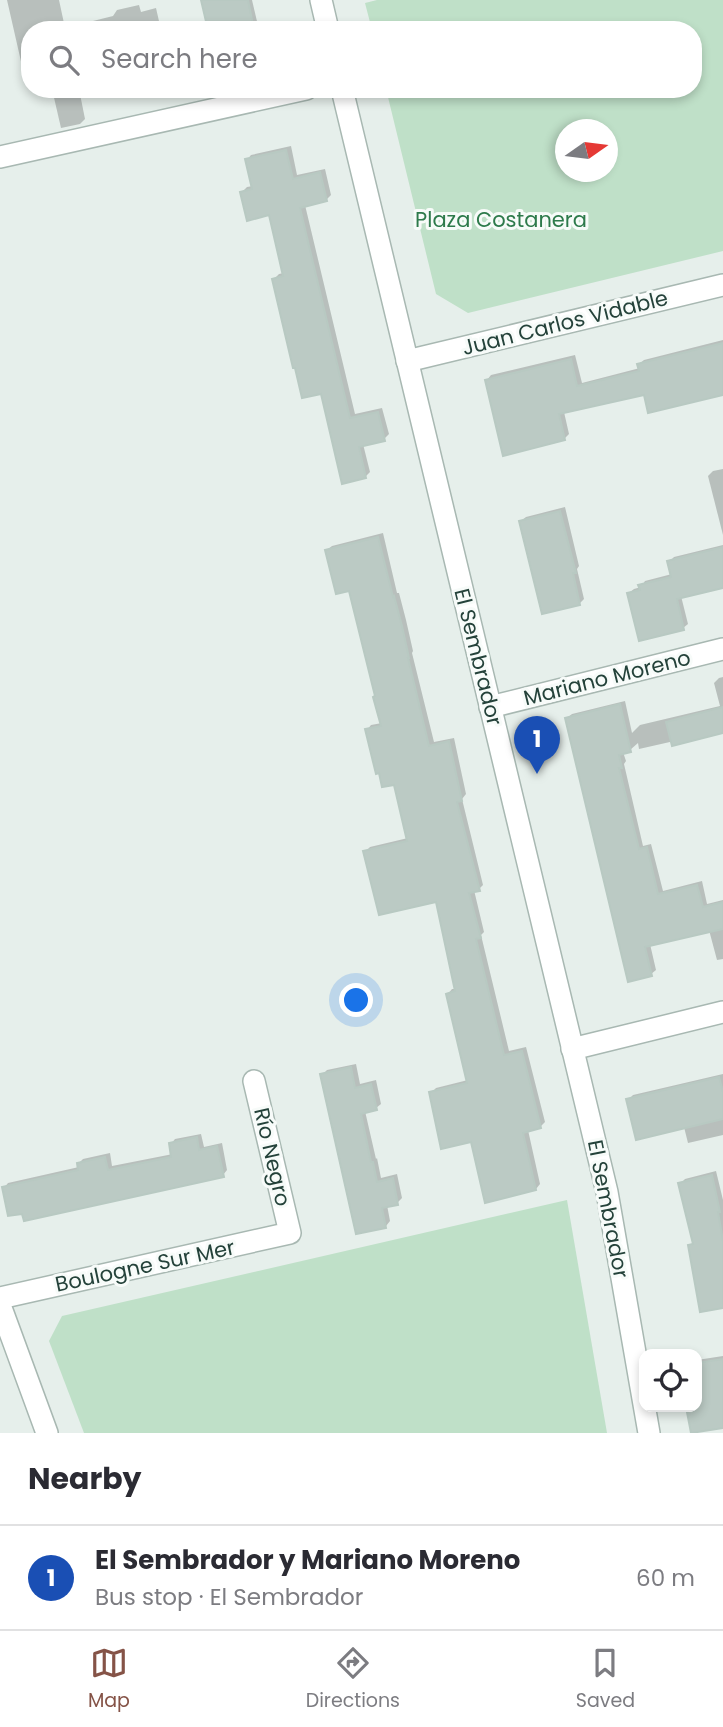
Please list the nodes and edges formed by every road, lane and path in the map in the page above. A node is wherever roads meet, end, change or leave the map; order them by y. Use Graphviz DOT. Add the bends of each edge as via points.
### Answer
graph roads {
  1 [pos="321,0"];
  2 [pos="326,21"];
  3 [pos="264,98"];
  4 [pos="344,98"];
  5 [pos="1,154"];
  6 [pos="723,285"];
  7 [pos="407,361"];
  8 [pos="723,649"];
  9 [pos="490,707"];
  10 [pos="723,1012"];
  11 [pos="572,1049"];
  12 [pos="254,1081"];
  13 [pos="290,1233"];
  14 [pos="0,1298"];
  15 [pos="0,1304"];
  16 [pos="47,1433"];
  17 [pos="649,1433"];
  1 -- 2 [label="street"];
  3 -- 5 [label="street"];
  4 -- 7 [label="street, El Sembrador"];
  6 -- 7 [label="street, Juan Carlos Vidable"];
  7 -- 9 [label="street, El Sembrador"];
  8 -- 9 [label="street, Mariano Moreno"];
  9 -- 11 [label="street, El Sembrador"];
  10 -- 11 [label="street"];
  11 -- 17 [label="street, El Sembrador" via="607,1192"];
  12 -- 13 [label="street, Río Negro"];
  13 -- 14 [label="street, Boulogne Sur Mer"];
  15 -- 16 [label="street"];
}
